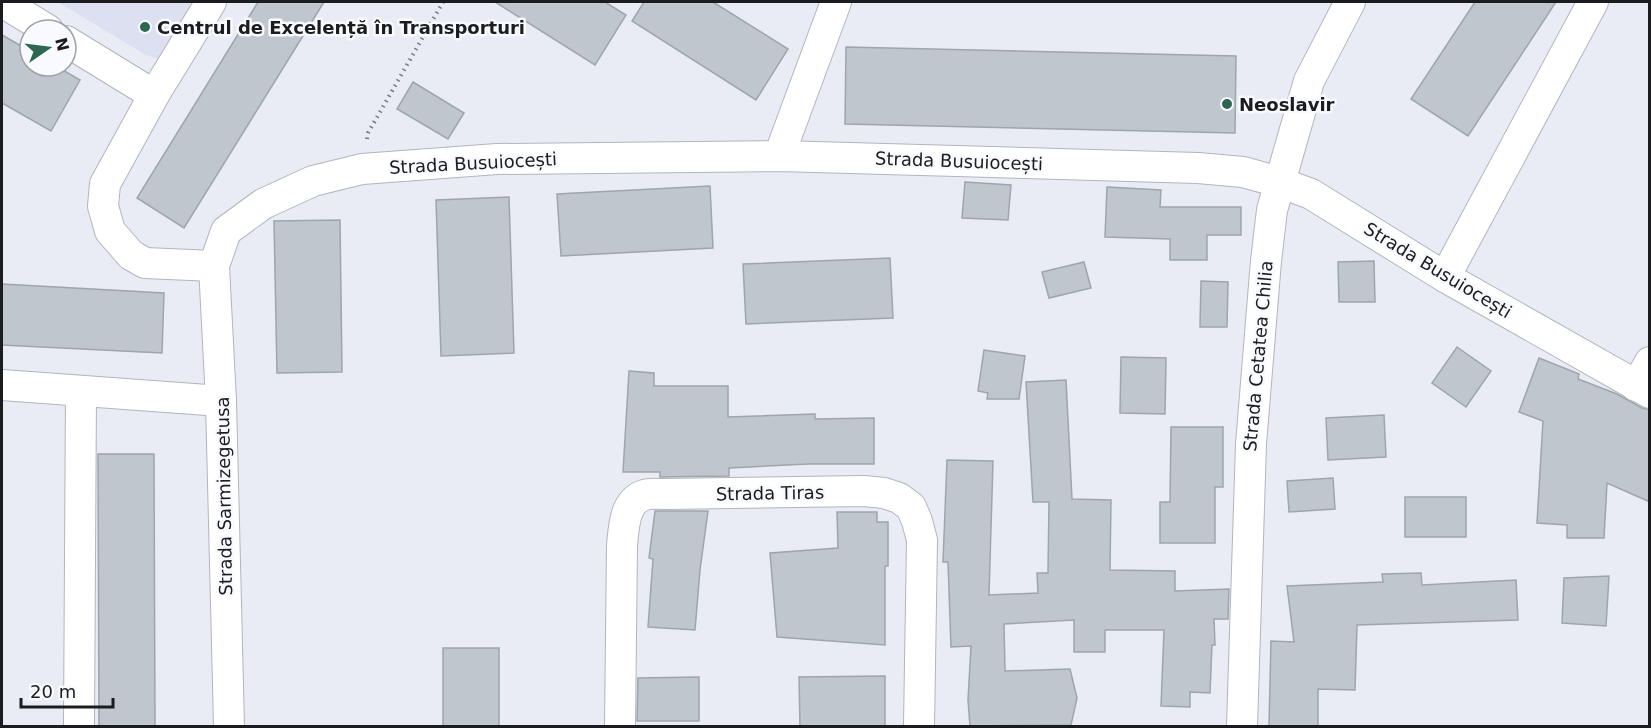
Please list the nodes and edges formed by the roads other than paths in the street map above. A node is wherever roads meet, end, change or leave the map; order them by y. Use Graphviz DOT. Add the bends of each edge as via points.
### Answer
graph roads {
  1 [pos="2,2"];
  2 [pos="211,2"];
  3 [pos="836,2"];
  4 [pos="1350,2"];
  5 [pos="1593,2"];
  6 [pos="28,18"];
  7 [pos="78,48"];
  8 [pos="154,95"];
  9 [pos="779,156"];
  10 [pos="1279,182"];
  11 [pos="226,231"];
  12 [pos="214,266"];
  13 [pos="1445,277"];
  14 [pos="1645,380"];
  15 [pos="2,385"];
  16 [pos="81,391"];
  17 [pos="222,401"];
  18 [pos="79,726"];
  19 [pos="229,726"];
  20 [pos="620,726"];
  21 [pos="919,726"];
  22 [pos="1242,726"];
  1 -- 6 [label="street"];
  2 -- 8 [label="street"];
  3 -- 9 [label="street"];
  4 -- 10 [label="street, Strada Cetatea Chilia" via="1309,81"];
  5 -- 13 [label="street"];
  7 -- 8 [label="street"];
  8 -- 12 [label="street" via="105,184 103,206 110,231 131,255 145,263"];
  9 -- 10 [label="street, Strada Busuiocești" via="1198,168 1244,172"];
  9 -- 11 [label="street, Strada Busuiocești" via="497,159 362,169 313,182 263,204"];
  10 -- 13 [label="street, Strada Busuiocești" via="1311,194"];
  10 -- 22 [label="street, Strada Cetatea Chilia" via="1266,261 1251,444"];
  11 -- 12 [label="street, Strada Sarmizegetusa"];
  12 -- 17 [label="street, Strada Sarmizegetusa"];
  13 -- 14 [label="street, Strada Busuiocești"];
  15 -- 16 [label="street"];
  16 -- 17 [label="street"];
  16 -- 18 [label="street"];
  17 -- 19 [label="street, Strada Sarmizegetusa"];
  20 -- 21 [label="street, Strada Tiras" via="622,545 629,507 643,495 864,491 884,493 905,502 917,521 922,540"];
}
